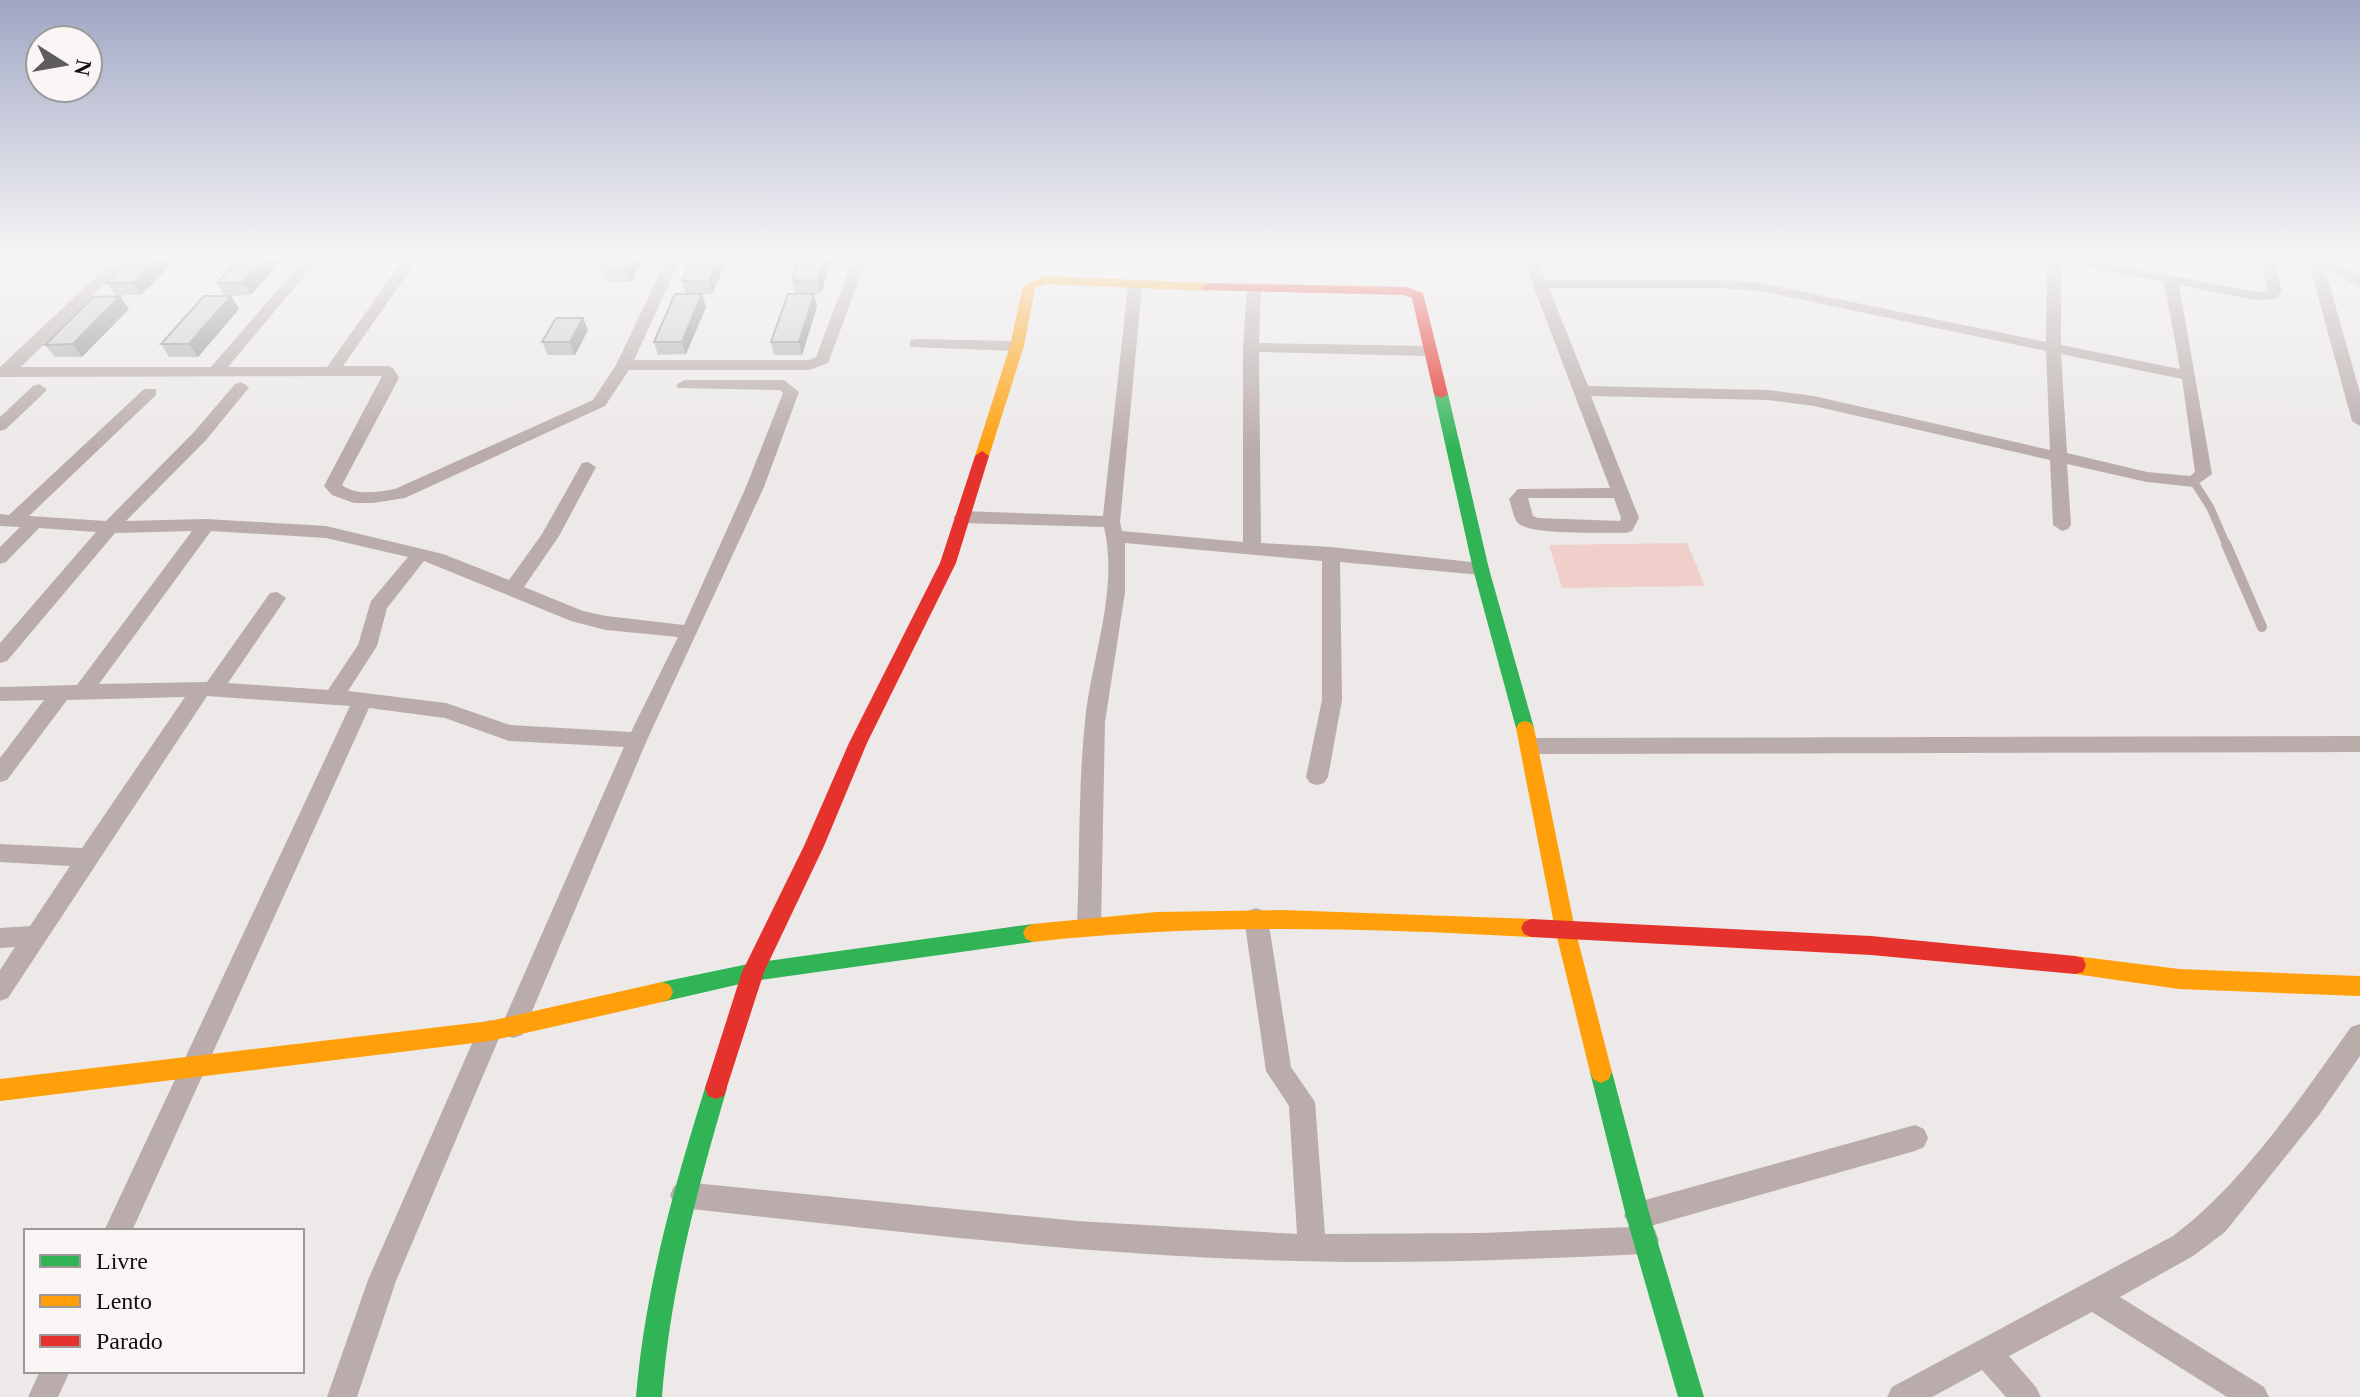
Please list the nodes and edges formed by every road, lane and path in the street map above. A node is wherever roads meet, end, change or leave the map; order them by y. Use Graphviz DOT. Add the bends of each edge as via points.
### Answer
graph roads {
  1 [pos="57,321"];
  2 [pos="258,321"];
  3 [pos="367,321"];
  4 [pos="644,321"];
  5 [pos="837,321"];
  6 [pos="1022,321"];
  7 [pos="1132,321"];
  8 [pos="1252,321"];
  9 [pos="1423,321"];
  10 [pos="1555,321"];
  11 [pos="1923,321"];
  12 [pos="2053,321"];
  13 [pos="2179,321"];
  14 [pos="2333,321"];
  15 [pos="915,344"];
  16 [pos="1017,346"];
  17 [pos="1251,347"];
  18 [pos="2053,348"];
  19 [pos="1428,351"];
  20 [pos="624,365"];
  21 [pos="333,369"];
  22 [pos="216,371"];
  23 [pos="4,372"];
  24 [pos="2189,376"];
  25 [pos="684,385"];
  26 [pos="241,387"];
  27 [pos="39,389"];
  28 [pos="1583,391"];
  29 [pos="150,392"];
  30 [pos="2360,421"];
  31 [pos="0,426"];
  32 [pos="2059,457"];
  33 [pos="588,467"];
  34 [pos="2194,482"];
  35 [pos="1620,493"];
  36 [pos="962,517"];
  37 [pos="7,520"];
  38 [pos="33,524"];
  39 [pos="206,525"];
  40 [pos="2062,525"];
  41 [pos="110,527"];
  42 [pos="1114,529"];
  43 [pos="1252,546"];
  44 [pos="1331,553"];
  45 [pos="420,554"];
  46 [pos="0,558"];
  47 [pos="1481,569"];
  48 [pos="512,590"];
  49 [pos="277,598"];
  50 [pos="2262,627"];
  51 [pos="690,632"];
  52 [pos="0,656"];
  53 [pos="207,689"];
  54 [pos="72,693"];
  55 [pos="0,694"];
  56 [pos="333,698"];
  57 [pos="363,700"];
  58 [pos="637,740"];
  59 [pos="2360,744"];
  60 [pos="1530,746"];
  61 [pos="0,774"];
  62 [pos="1317,777"];
  63 [pos="0,853"];
  64 [pos="89,858"];
  65 [pos="1256,918"];
  66 [pos="1089,925"];
  67 [pos="1565,929"];
  68 [pos="38,936"];
  69 [pos="0,938"];
  70 [pos="753,972"];
  71 [pos="2360,986"];
  72 [pos="0,990"];
  73 [pos="502,1029"];
  74 [pos="2360,1035"];
  75 [pos="192,1068"];
  76 [pos="0,1090"];
  77 [pos="1915,1138"];
  78 [pos="683,1195"];
  79 [pos="1642,1228"];
  80 [pos="119,1229"];
  81 [pos="1312,1246"];
  82 [pos="2093,1296"];
  83 [pos="1987,1354"];
  84 [pos="54,1373"];
  85 [pos="43,1397"];
  86 [pos="342,1397"];
  87 [pos="649,1397"];
  88 [pos="1691,1397"];
  89 [pos="1902,1397"];
  90 [pos="2026,1397"];
  91 [pos="2254,1397"];
  1 -- 23 [label="street"];
  2 -- 22 [label="street"];
  3 -- 21 [label="street"];
  4 -- 20 [label="street"];
  5 -- 20 [label="street" via="823,360 810,365"];
  6 -- 16 [label="street"];
  7 -- 42 [label="street"];
  8 -- 17 [label="street"];
  9 -- 19 [label="street"];
  10 -- 28 [label="street"];
  11 -- 18 [label="street"];
  12 -- 18 [label="street"];
  13 -- 24 [label="street"];
  14 -- 30 [label="street"];
  15 -- 16 [label="street"];
  16 -- 36 [label="street"];
  17 -- 19 [label="street"];
  17 -- 43 [label="street"];
  18 -- 24 [label="street"];
  18 -- 32 [label="street"];
  19 -- 47 [label="street"];
  20 -- 21 [label="street" via="589,410 384,497 349,496 333,486 391,378 379,369"];
  21 -- 22 [label="street"];
  22 -- 23 [label="street"];
  24 -- 34 [label="street" via="2204,474"];
  25 -- 51 [label="street" via="784,385 791,392"];
  26 -- 41 [label="street"];
  27 -- 31 [label="street"];
  28 -- 32 [label="street" via="1793,398"];
  28 -- 35 [label="street"];
  29 -- 37 [label="street"];
  32 -- 34 [label="street" via="2172,482"];
  32 -- 40 [label="street"];
  33 -- 48 [label="street"];
  34 -- 50 [label="lane"];
  35 -- 35 [label="street" via="1630,518 1626,527 1536,524 1525,520 1518,499 1524,493"];
  36 -- 42 [label="street"];
  36 -- 70 [label="street" via="948,563"];
  37 -- 38 [label="street"];
  38 -- 41 [label="street"];
  38 -- 46 [label="street"];
  39 -- 41 [label="street"];
  39 -- 45 [label="street" via="326,532"];
  39 -- 54 [label="street"];
  41 -- 52 [label="street"];
  42 -- 43 [label="street"];
  42 -- 66 [label="street" via="1117,578 1095,725"];
  43 -- 44 [label="street"];
  44 -- 47 [label="street"];
  44 -- 62 [label="street" via="1332,700"];
  45 -- 48 [label="street"];
  45 -- 56 [label="street" via="378,606 367,646"];
  47 -- 60 [label="street"];
  48 -- 51 [label="street" via="592,620"];
  49 -- 53 [label="street"];
  51 -- 58 [label="street"];
  53 -- 54 [label="street"];
  53 -- 56 [label="street"];
  53 -- 64 [label="street"];
  54 -- 55 [label="street"];
  54 -- 61 [label="street"];
  56 -- 57 [label="street"];
  57 -- 58 [label="street" via="446,711 509,733"];
  57 -- 75 [label="street"];
  58 -- 73 [label="street"];
  59 -- 60 [label="street"];
  60 -- 67 [label="street"];
  63 -- 64 [label="street"];
  64 -- 68 [label="street"];
  65 -- 66 [label="street"];
  65 -- 67 [label="street"];
  65 -- 81 [label="street" via="1279,1071 1302,1102"];
  66 -- 70 [label="street"];
  67 -- 71 [label="street" via="1999,955 2179,979"];
  67 -- 79 [label="street"];
  68 -- 69 [label="street"];
  68 -- 72 [label="street"];
  70 -- 73 [label="street"];
  70 -- 78 [label="street"];
  73 -- 75 [label="street"];
  73 -- 86 [label="street" via="382,1280"];
  74 -- 82 [label="street" via="2215,1222"];
  75 -- 76 [label="street"];
  75 -- 80 [label="street"];
  77 -- 79 [label="street"];
  78 -- 81 [label="street" via="984,1227"];
  78 -- 87 [label="street" via="651,1353"];
  79 -- 81 [label="street" via="1502,1247"];
  79 -- 88 [label="street"];
  82 -- 83 [label="street"];
  82 -- 91 [label="street"];
  83 -- 89 [label="street"];
  83 -- 90 [label="street"];
  84 -- 85 [label="street"];
}
